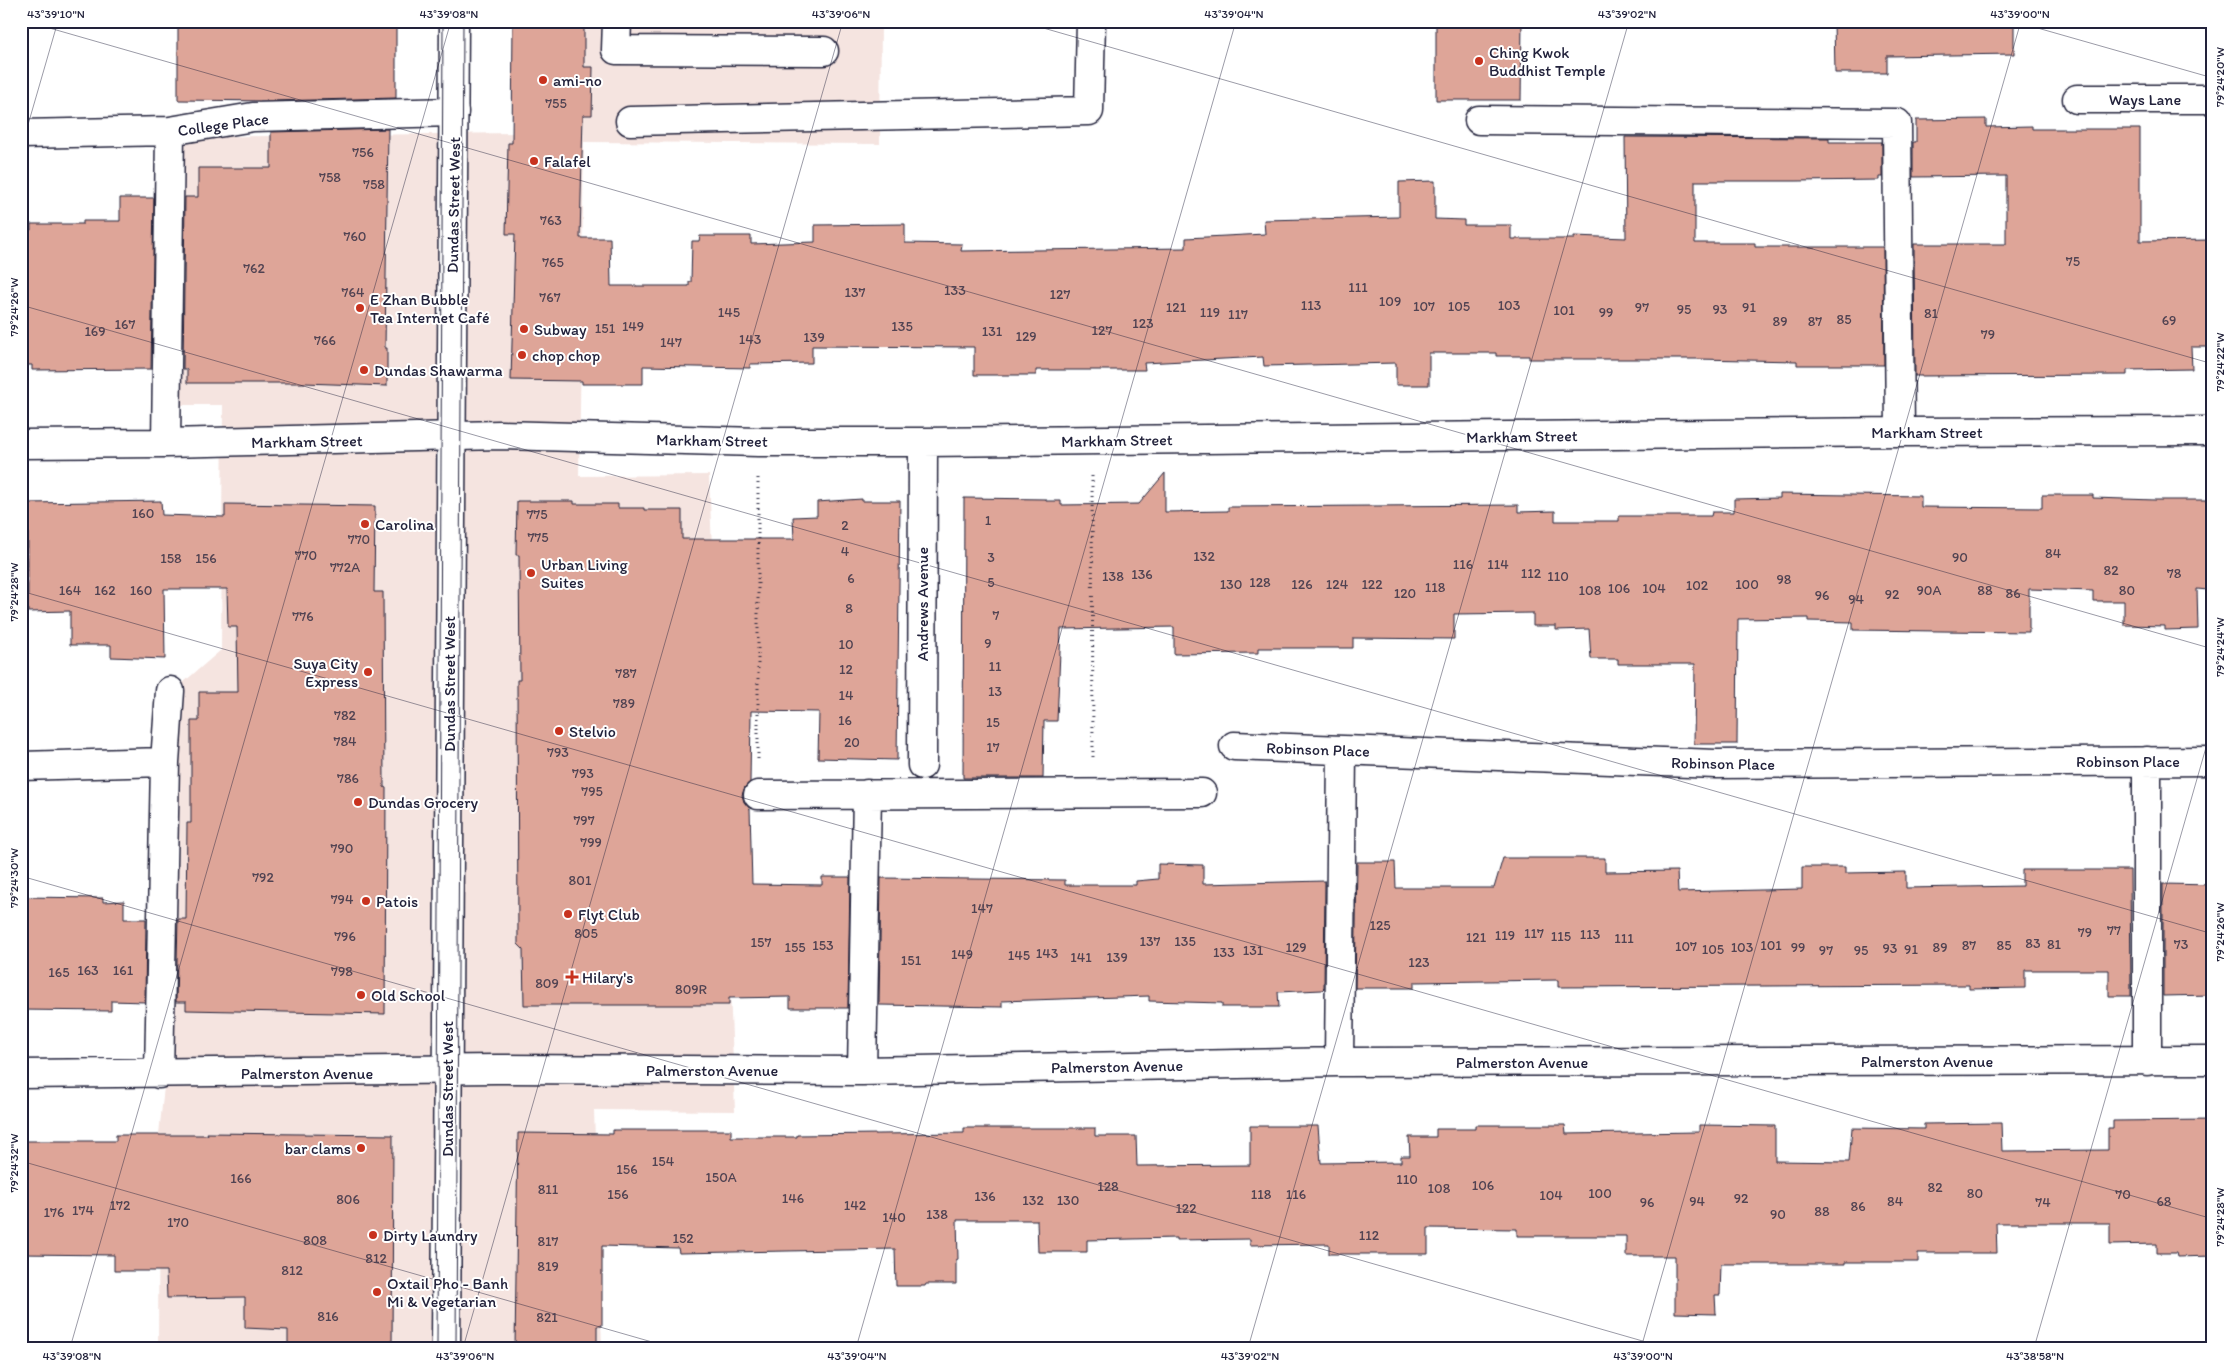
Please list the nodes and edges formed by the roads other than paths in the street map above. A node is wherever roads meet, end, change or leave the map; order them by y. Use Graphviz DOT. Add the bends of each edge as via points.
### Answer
graph roads {
  1 [pos="454,21"];
  2 [pos="617,21"];
  3 [pos="1090,21"];
  4 [pos="824,51"];
  5 [pos="2077,99"];
  6 [pos="2213,99"];
  7 [pos="454,112"];
  8 [pos="1479,120"];
  9 [pos="630,121"];
  10 [pos="170,132"];
  11 [pos="21,134"];
  12 [pos="2213,431"];
  13 [pos="1900,432"];
  14 [pos="451,437"];
  15 [pos="923,442"];
  16 [pos="166,443"];
  17 [pos="21,444"];
  18 [pos="170,691"];
  19 [pos="1234,746"];
  20 [pos="1342,750"];
  21 [pos="2147,761"];
  22 [pos="2213,761"];
  23 [pos="166,762"];
  24 [pos="922,765"];
  25 [pos="21,766"];
  26 [pos="1202,793"];
  27 [pos="867,794"];
  28 [pos="758,795"];
  29 [pos="2213,1060"];
  30 [pos="2147,1061"];
  31 [pos="1339,1062"];
  32 [pos="447,1070"];
  33 [pos="862,1071"];
  34 [pos="21,1074"];
  35 [pos="160,1074"];
  36 [pos="446,1348"];
  1 -- 7 [label="street, Dundas Street West"];
  2 -- 4 [label="street" via="616,50"];
  3 -- 9 [label="street" via="1089,110"];
  5 -- 6 [label="street, Ways Lane"];
  7 -- 10 [label="street, College Place" via="253,117"];
  7 -- 14 [label="street, Dundas Street West"];
  8 -- 13 [label="street" via="1897,122"];
  10 -- 11 [label="street, College Place"];
  10 -- 16 [label="street"];
  12 -- 13 [label="street, Markham Street"];
  13 -- 15 [label="street, Markham Street"];
  14 -- 15 [label="street, Markham Street" via="500,435 758,442"];
  14 -- 16 [label="street, Markham Street"];
  14 -- 32 [label="street, Dundas Street West"];
  15 -- 24 [label="street, Andrews Avenue"];
  16 -- 17 [label="street, Markham Street"];
  18 -- 23 [label="street"];
  19 -- 20 [label="street, Robinson Place"];
  20 -- 21 [label="street, Robinson Place" via="1716,764"];
  20 -- 31 [label="street"];
  21 -- 22 [label="street, Robinson Place"];
  21 -- 30 [label="street"];
  23 -- 25 [label="street"];
  23 -- 35 [label="street"];
  26 -- 27 [label="street"];
  27 -- 28 [label="street"];
  27 -- 33 [label="street"];
  29 -- 30 [label="street, Palmerston Avenue"];
  30 -- 31 [label="street, Palmerston Avenue"];
  31 -- 33 [label="street, Palmerston Avenue"];
  32 -- 33 [label="street, Palmerston Avenue"];
  32 -- 35 [label="street, Palmerston Avenue"];
  32 -- 36 [label="street, Dundas Street West"];
  34 -- 35 [label="street, Palmerston Avenue"];
}
